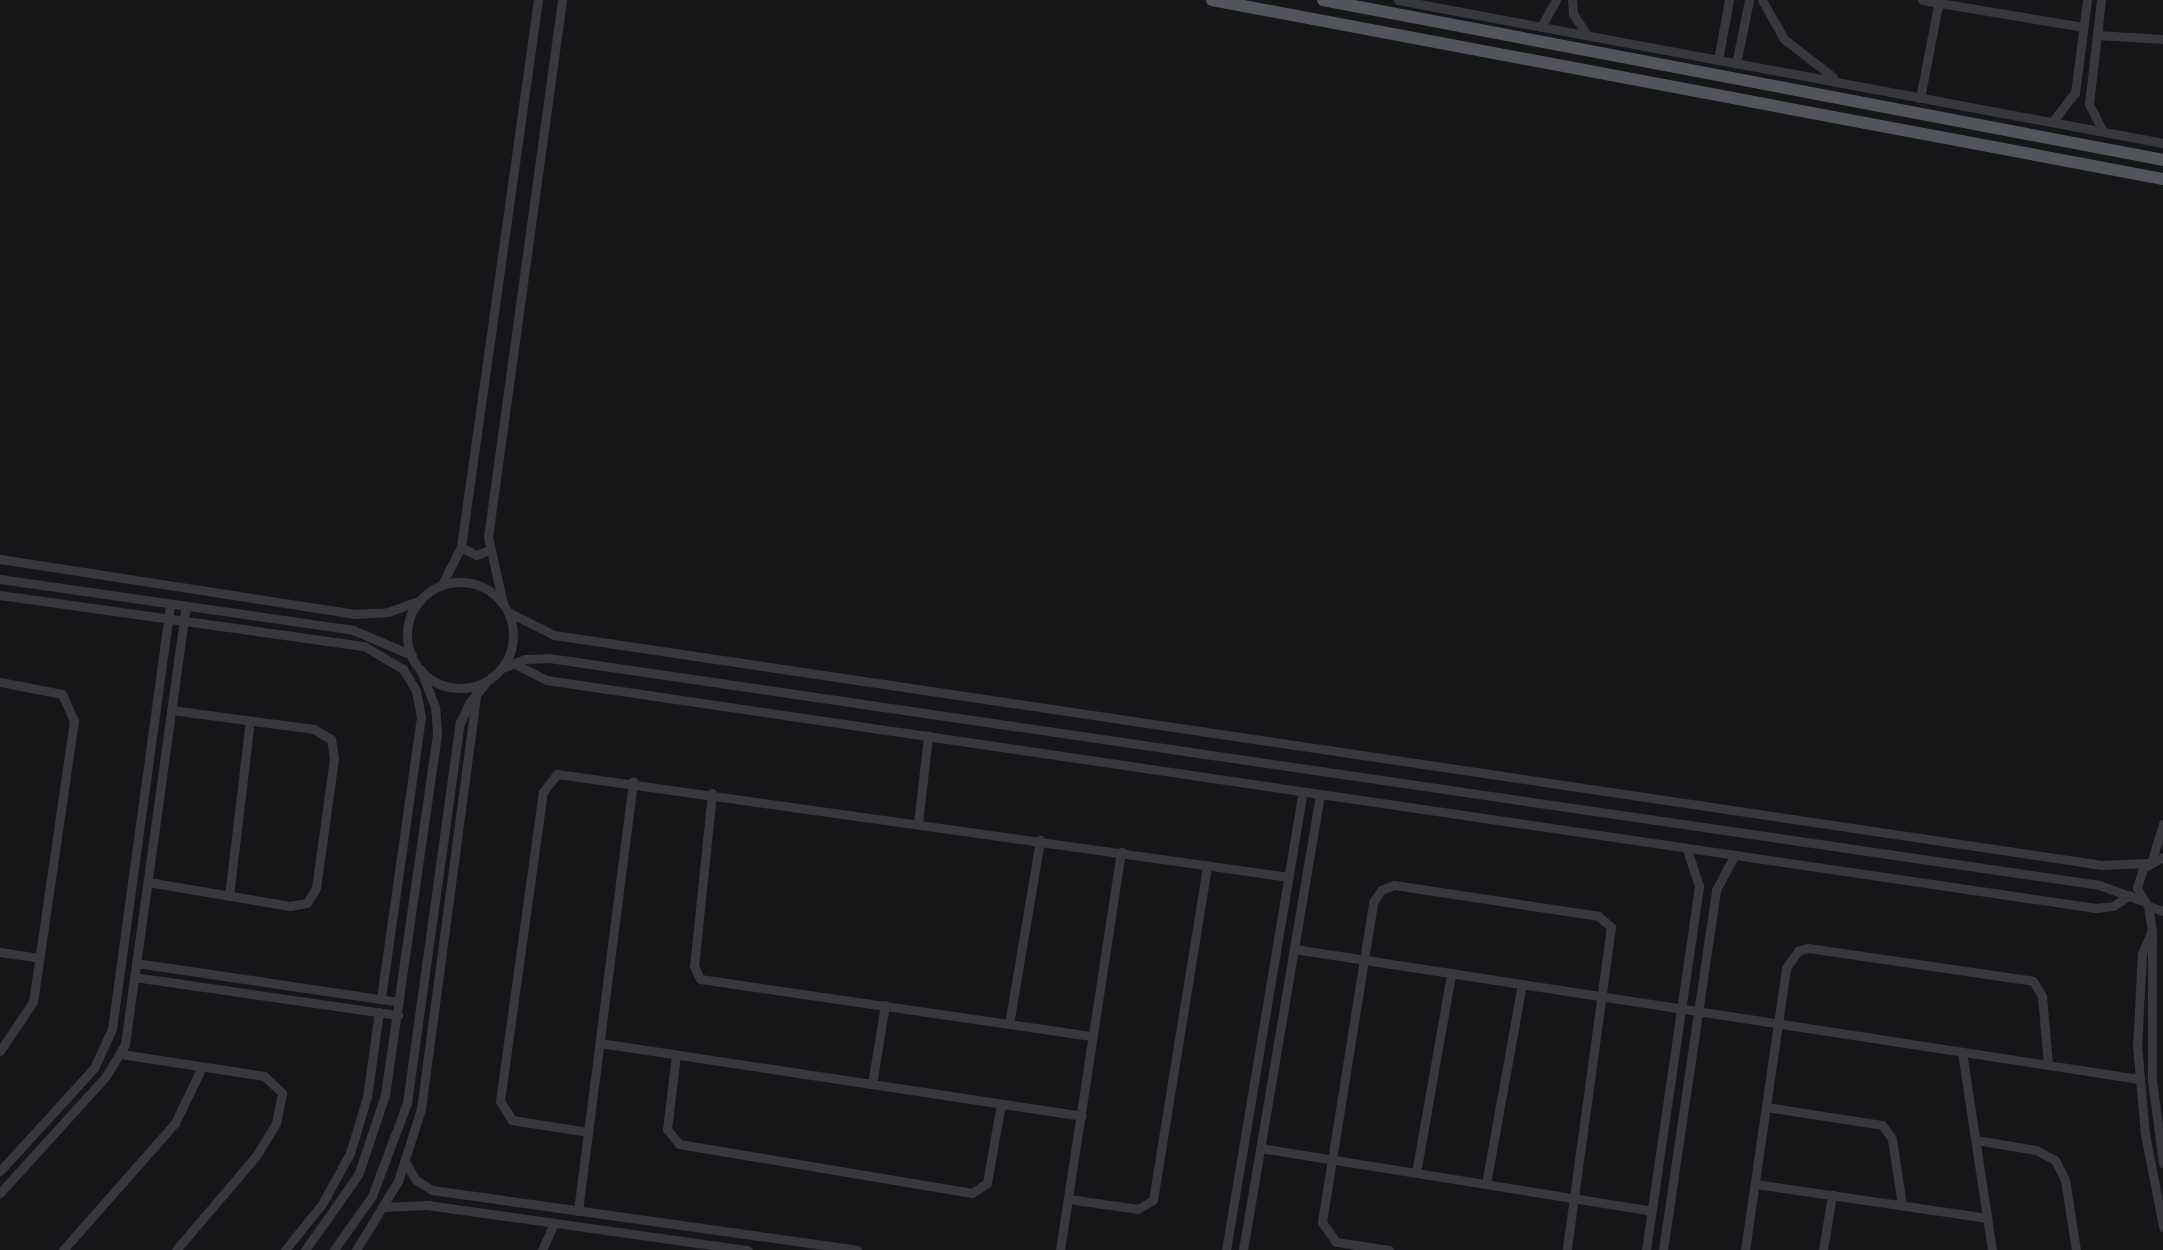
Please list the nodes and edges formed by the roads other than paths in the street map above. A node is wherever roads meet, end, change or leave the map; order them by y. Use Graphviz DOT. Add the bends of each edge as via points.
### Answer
graph roads {
  1 [pos="538,0"];
  2 [pos="562,0"];
  3 [pos="1212,0"];
  4 [pos="1323,0"];
  5 [pos="1398,0"];
  6 [pos="1556,0"];
  7 [pos="1572,0"];
  8 [pos="1749,0"];
  9 [pos="1762,0"];
  10 [pos="1922,0"];
  11 [pos="1994,0"];
  12 [pos="2087,0"];
  13 [pos="2101,0"];
  14 [pos="1939,1"];
  15 [pos="1729,4"];
  16 [pos="1746,12"];
  17 [pos="1992,12"];
  18 [pos="1541,27"];
  19 [pos="2083,27"];
  20 [pos="1587,35"];
  21 [pos="2097,35"];
  22 [pos="1560,37"];
  23 [pos="2163,39"];
  24 [pos="1718,60"];
  25 [pos="1736,64"];
  26 [pos="1733,79"];
  27 [pos="1843,83"];
  28 [pos="1920,98"];
  29 [pos="2052,122"];
  30 [pos="2103,131"];
  31 [pos="2163,143"];
  32 [pos="2163,160"];
  33 [pos="2163,179"];
  34 [pos="461,547"];
  35 [pos="489,550"];
  36 [pos="0,559"];
  37 [pos="0,579"];
  38 [pos="441,586"];
  39 [pos="0,595"];
  40 [pos="421,600"];
  41 [pos="170,604"];
  42 [pos="186,607"];
  43 [pos="506,608"];
  44 [pos="168,620"];
  45 [pos="184,621"];
  46 [pos="412,655"];
  47 [pos="513,663"];
  48 [pos="502,668"];
  49 [pos="421,670"];
  50 [pos="488,680"];
  51 [pos="0,682"];
  52 [pos="477,692"];
  53 [pos="171,710"];
  54 [pos="250,720"];
  55 [pos="928,736"];
  56 [pos="633,782"];
  57 [pos="1303,791"];
  58 [pos="712,793"];
  59 [pos="1320,794"];
  60 [pos="918,823"];
  61 [pos="2163,824"];
  62 [pos="1040,840"];
  63 [pos="1687,848"];
  64 [pos="1121,852"];
  65 [pos="1735,855"];
  66 [pos="2163,857"];
  67 [pos="2150,862"];
  68 [pos="1207,865"];
  69 [pos="1289,877"];
  70 [pos="148,882"];
  71 [pos="2130,895"];
  72 [pos="229,896"];
  73 [pos="2145,903"];
  74 [pos="2163,911"];
  75 [pos="127,919"];
  76 [pos="142,921"];
  77 [pos="2152,930"];
  78 [pos="1294,949"];
  79 [pos="0,952"];
  80 [pos="40,958"];
  81 [pos="1365,960"];
  82 [pos="136,963"];
  83 [pos="1451,974"];
  84 [pos="134,977"];
  85 [pos="1522,984"];
  86 [pos="1604,997"];
  87 [pos="381,999"];
  88 [pos="399,1002"];
  89 [pos="885,1005"];
  90 [pos="1681,1009"];
  91 [pos="379,1012"];
  92 [pos="1699,1012"];
  93 [pos="398,1015"];
  94 [pos="1009,1024"];
  95 [pos="1779,1024"];
  96 [pos="1093,1036"];
  97 [pos="600,1043"];
  98 [pos="0,1051"];
  99 [pos="1962,1052"];
  100 [pos="121,1054"];
  101 [pos="676,1055"];
  102 [pos="2048,1065"];
  103 [pos="201,1069"];
  104 [pos="2139,1079"];
  105 [pos="872,1084"];
  106 [pos="1001,1104"];
  107 [pos="1766,1107"];
  108 [pos="1081,1116"];
  109 [pos="588,1132"];
  110 [pos="1976,1140"];
  111 [pos="1260,1148"];
  112 [pos="1332,1160"];
  113 [pos="406,1163"];
  114 [pos="2163,1163"];
  115 [pos="0,1171"];
  116 [pos="1416,1173"];
  117 [pos="358,1175"];
  118 [pos="378,1183"];
  119 [pos="1486,1184"];
  120 [pos="1755,1184"];
  121 [pos="0,1193"];
  122 [pos="1832,1195"];
  123 [pos="1574,1198"];
  124 [pos="1068,1199"];
  125 [pos="1902,1205"];
  126 [pos="385,1207"];
  127 [pos="578,1211"];
  128 [pos="1652,1211"];
  129 [pos="1988,1218"];
  130 [pos="554,1223"];
  131 [pos="2163,1227"];
  132 [pos="63,1250"];
  133 [pos="176,1250"];
  134 [pos="285,1250"];
  135 [pos="305,1250"];
  136 [pos="334,1250"];
  137 [pos="356,1250"];
  138 [pos="542,1250"];
  139 [pos="748,1250"];
  140 [pos="857,1250"];
  141 [pos="1060,1250"];
  142 [pos="1226,1250"];
  143 [pos="1243,1250"];
  144 [pos="1389,1250"];
  145 [pos="1567,1250"];
  146 [pos="1646,1250"];
  147 [pos="1663,1250"];
  148 [pos="1745,1250"];
  149 [pos="1823,1250"];
  150 [pos="1992,1250"];
  151 [pos="2076,1250"];
  1 -- 34 [label="street"];
  2 -- 35 [label="street"];
  3 -- 33 [label="main road"];
  4 -- 22 [label="main road"];
  5 -- 18 [label="street"];
  6 -- 18 [label="street"];
  7 -- 20 [label="street" via="1573,14"];
  8 -- 16 [label="street"];
  9 -- 27 [label="street" via="1801,57"];
  10 -- 14 [label="street"];
  11 -- 17 [label="street"];
  12 -- 19 [label="street"];
  13 -- 21 [label="street"];
  14 -- 17 [label="street"];
  14 -- 28 [label="street"];
  15 -- 16 [label="street" via="1736,14"];
  15 -- 24 [label="street"];
  16 -- 25 [label="street"];
  17 -- 19 [label="street"];
  18 -- 22 [label="street"];
  19 -- 29 [label="street" via="2075,93"];
  20 -- 22 [label="street"];
  20 -- 24 [label="street"];
  21 -- 23 [label="street"];
  21 -- 30 [label="street" via="2089,104"];
  22 -- 26 [label="main road"];
  24 -- 25 [label="street"];
  25 -- 26 [label="main road"];
  25 -- 27 [label="street"];
  26 -- 32 [label="main road"];
  27 -- 28 [label="street"];
  28 -- 29 [label="street"];
  29 -- 30 [label="street"];
  30 -- 31 [label="street"];
  34 -- 35 [label="street" via="476,555"];
  34 -- 38 [label="street"];
  35 -- 43 [label="street"];
  36 -- 40 [label="street" via="354,614 388,612"];
  37 -- 41 [label="street"];
  38 -- 40 [label="street"];
  38 -- 43 [label="street" via="480,586"];
  39 -- 44 [label="street"];
  40 -- 46 [label="street" via="408,632"];
  41 -- 42 [label="street"];
  41 -- 44 [label="street"];
  42 -- 45 [label="street"];
  42 -- 46 [label="street" via="353,630"];
  43 -- 48 [label="street" via="513,641"];
  43 -- 67 [label="street" via="554,635 2102,865"];
  44 -- 45 [label="street"];
  44 -- 75 [label="street"];
  45 -- 53 [label="street"];
  45 -- 87 [label="street" via="364,646 389,657 413,684 421,717"];
  46 -- 49 [label="street"];
  47 -- 48 [label="street"];
  47 -- 55 [label="street" via="546,680"];
  47 -- 71 [label="street" via="549,658 2084,882"];
  48 -- 50 [label="street"];
  49 -- 50 [label="street" via="448,686 469,687"];
  49 -- 88 [label="street" via="435,707 437,733"];
  50 -- 52 [label="street"];
  51 -- 80 [label="street" via="62,694 73,710"];
  52 -- 113 [label="street" via="424,1090"];
  52 -- 118 [label="street" via="460,723 407,1103"];
  53 -- 54 [label="street"];
  53 -- 70 [label="street"];
  54 -- 72 [label="street"];
  54 -- 72 [label="street" via="324,732 331,739 334,758 313,896 290,906"];
  55 -- 57 [label="street"];
  55 -- 60 [label="street"];
  56 -- 58 [label="street"];
  56 -- 97 [label="street"];
  56 -- 109 [label="street" via="561,772 546,783 500,1101 512,1120"];
  57 -- 59 [label="street"];
  57 -- 69 [label="street"];
  58 -- 60 [label="street"];
  58 -- 89 [label="street" via="697,976 706,982"];
  59 -- 63 [label="street"];
  59 -- 78 [label="street"];
  60 -- 62 [label="street"];
  61 -- 67 [label="street"];
  62 -- 64 [label="street"];
  62 -- 94 [label="street"];
  63 -- 65 [label="street"];
  63 -- 90 [label="street" via="1699,886"];
  64 -- 68 [label="street"];
  64 -- 96 [label="street"];
  65 -- 71 [label="street" via="2095,908 2113,906"];
  65 -- 92 [label="street" via="1716,890"];
  66 -- 67 [label="street"];
  67 -- 73 [label="street" via="2137,881"];
  68 -- 69 [label="street"];
  68 -- 124 [label="street" via="1153,1200 1138,1209"];
  69 -- 142 [label="street"];
  70 -- 72 [label="street"];
  70 -- 76 [label="street"];
  71 -- 73 [label="street"];
  73 -- 74 [label="street"];
  73 -- 77 [label="street"];
  75 -- 76 [label="street"];
  75 -- 115 [label="street" via="115,1015 102,1056"];
  76 -- 82 [label="street"];
  77 -- 104 [label="street" via="2143,948 2139,984"];
  77 -- 114 [label="street" via="2148,1020"];
  78 -- 81 [label="street"];
  78 -- 111 [label="street"];
  79 -- 80 [label="street"];
  80 -- 98 [label="street" via="28,1013"];
  81 -- 83 [label="street"];
  81 -- 86 [label="street" via="1373,902 1390,886 1587,914 1603,918 1612,932"];
  81 -- 112 [label="street"];
  82 -- 84 [label="street"];
  82 -- 87 [label="street"];
  83 -- 85 [label="street"];
  83 -- 116 [label="street"];
  84 -- 91 [label="street"];
  84 -- 100 [label="street"];
  85 -- 86 [label="street"];
  85 -- 119 [label="street"];
  86 -- 90 [label="street"];
  86 -- 123 [label="street"];
  87 -- 88 [label="street"];
  88 -- 93 [label="street"];
  89 -- 94 [label="street"];
  89 -- 105 [label="street"];
  90 -- 92 [label="street"];
  90 -- 128 [label="street"];
  91 -- 93 [label="street"];
  91 -- 134 [label="street" via="367,1097 350,1153 322,1204"];
  92 -- 95 [label="street"];
  92 -- 147 [label="street"];
  93 -- 117 [label="street" via="385,1095"];
  94 -- 96 [label="street"];
  95 -- 99 [label="street"];
  95 -- 102 [label="street" via="1787,963 1803,949 2024,979 2041,991"];
  95 -- 107 [label="street"];
  96 -- 108 [label="street"];
  97 -- 101 [label="street"];
  97 -- 109 [label="street"];
  99 -- 102 [label="street"];
  99 -- 110 [label="street"];
  100 -- 103 [label="street"];
  100 -- 121 [label="street"];
  101 -- 105 [label="street"];
  101 -- 106 [label="street" via="667,1129 675,1143 972,1193 987,1183"];
  102 -- 104 [label="street"];
  103 -- 132 [label="street" via="175,1123"];
  103 -- 133 [label="street" via="272,1079 283,1102 256,1156"];
  104 -- 131 [label="street"];
  105 -- 106 [label="street"];
  106 -- 108 [label="street"];
  107 -- 120 [label="street"];
  107 -- 125 [label="street" via="1886,1127"];
  108 -- 124 [label="street"];
  109 -- 127 [label="street"];
  110 -- 129 [label="street"];
  110 -- 151 [label="street" via="2036,1150 2055,1160 2065,1180"];
  111 -- 112 [label="street"];
  111 -- 143 [label="street"];
  112 -- 116 [label="street"];
  112 -- 144 [label="street" via="1324,1232 1336,1242"];
  113 -- 126 [label="street"];
  113 -- 127 [label="street" via="416,1180 432,1190"];
  116 -- 119 [label="street"];
  117 -- 118 [label="street"];
  117 -- 135 [label="street"];
  118 -- 136 [label="street"];
  119 -- 123 [label="street"];
  120 -- 122 [label="street"];
  120 -- 148 [label="street"];
  122 -- 125 [label="street"];
  122 -- 149 [label="street"];
  123 -- 128 [label="street"];
  123 -- 145 [label="street"];
  124 -- 141 [label="street"];
  125 -- 129 [label="street"];
  126 -- 130 [label="street" via="427,1205"];
  126 -- 137 [label="street"];
  127 -- 140 [label="street"];
  128 -- 146 [label="street"];
  129 -- 150 [label="street"];
  130 -- 138 [label="street"];
  130 -- 139 [label="street"];
}
